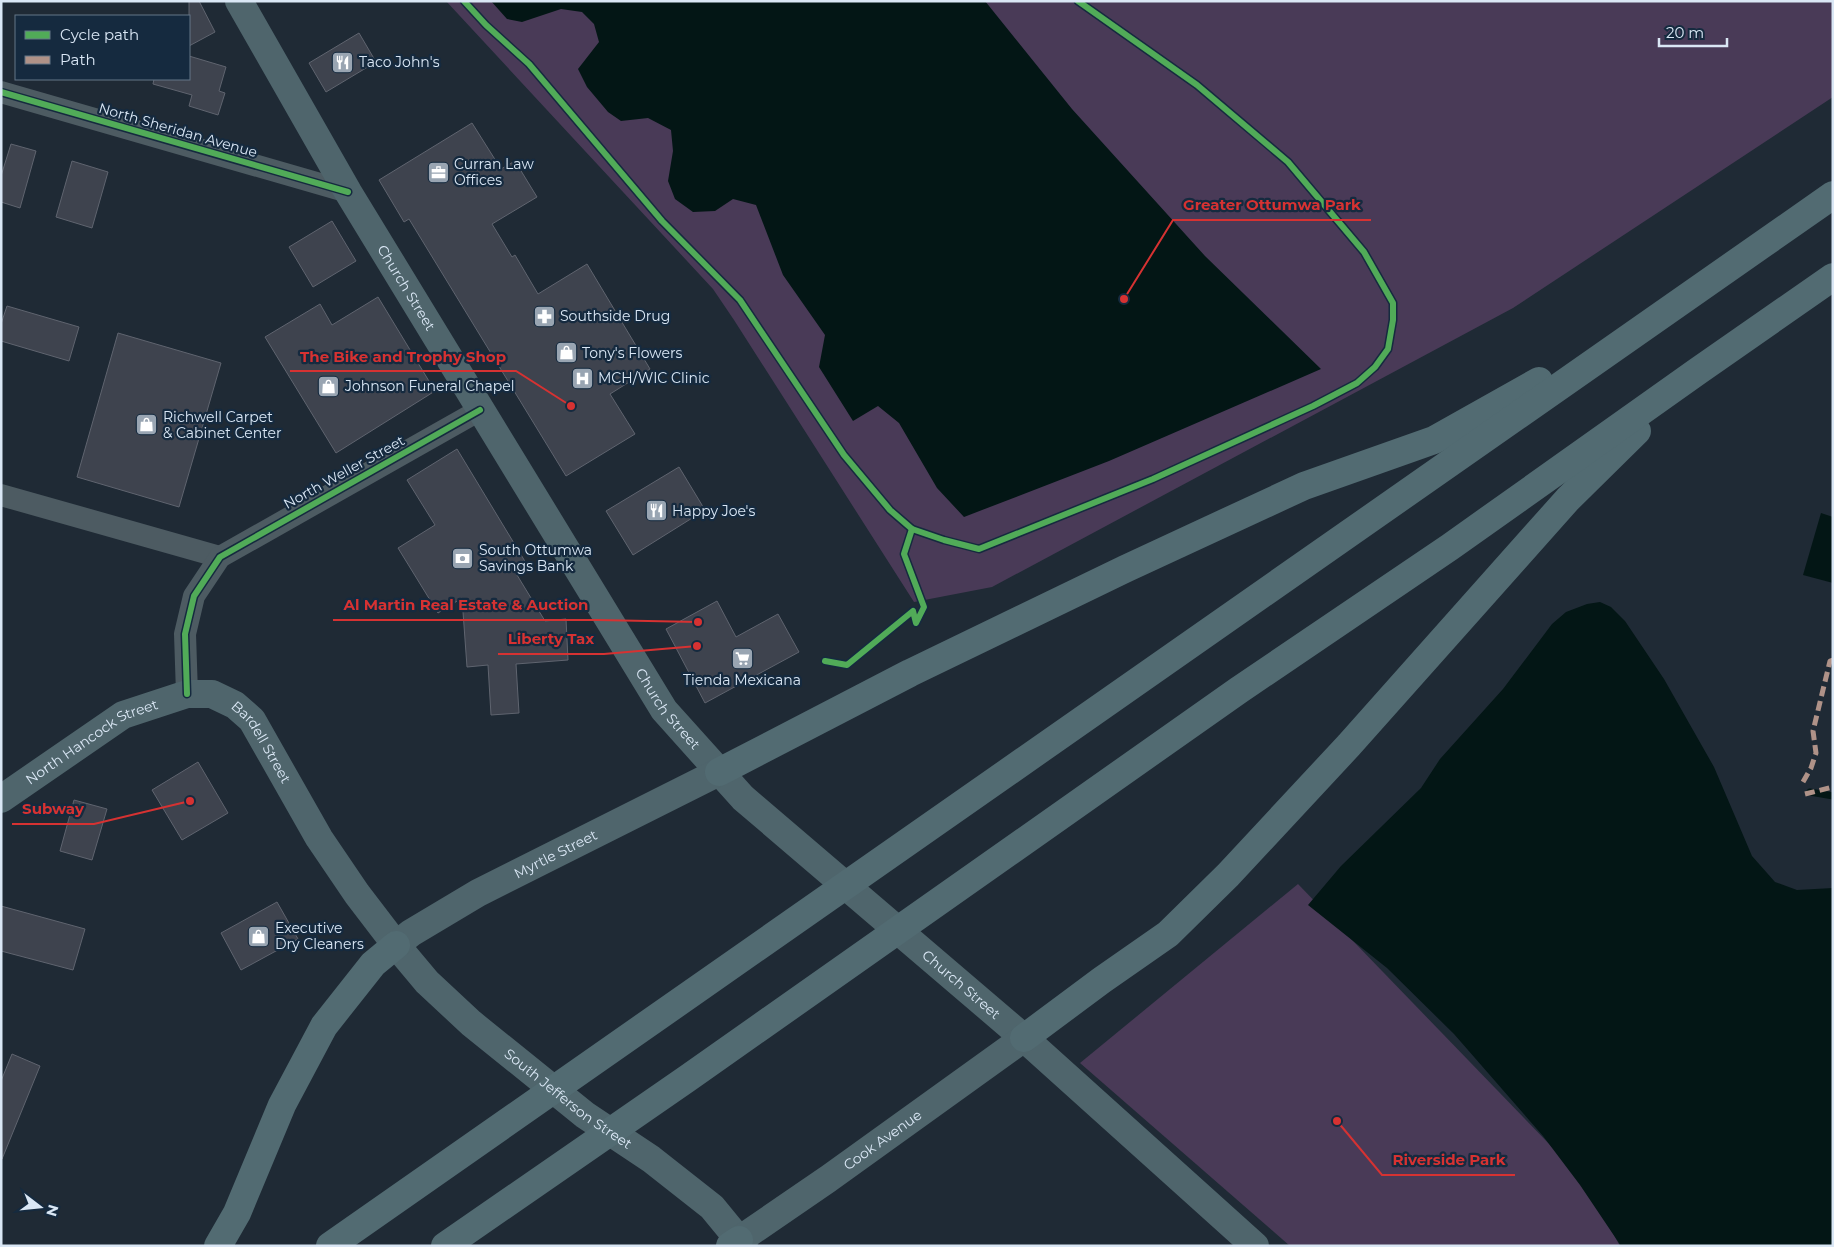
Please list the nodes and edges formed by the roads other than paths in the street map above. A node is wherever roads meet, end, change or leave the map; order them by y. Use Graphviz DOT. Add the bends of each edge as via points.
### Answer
graph roads {
  1 [pos="239,1"];
  2 [pos="1,92"];
  3 [pos="348,192"];
  4 [pos="1833,195"];
  5 [pos="1833,278"];
  6 [pos="1674,305"];
  7 [pos="1698,371"];
  8 [pos="480,410"];
  9 [pos="1,494"];
  10 [pos="220,557"];
  11 [pos="187,694"];
  12 [pos="719,772"];
  13 [pos="1,799"];
  14 [pos="396,945"];
  15 [pos="1024,1038"];
  16 [pos="738,1244"];
  17 [pos="218,1246"];
  18 [pos="330,1246"];
  19 [pos="445,1246"];
  20 [pos="1255,1246"];
  1 -- 3 [label="main road, Church Street"];
  2 -- 3 [label="street, North Sheridan Avenue"];
  3 -- 8 [label="main road, Church Street"];
  4 -- 6 [label="highway"];
  5 -- 7 [label="highway"];
  6 -- 12 [label="highway" via="1434,440 1304,486 1125,569 910,673"];
  6 -- 18 [label="highway"];
  7 -- 15 [label="highway" via="1568,499 1349,745 1228,875 1168,934"];
  7 -- 19 [label="highway"];
  8 -- 10 [label="street, North Weller Street"];
  8 -- 12 [label="main road, Church Street" via="664,710"];
  9 -- 10 [label="street"];
  10 -- 11 [label="street" via="194,596 185,634"];
  11 -- 13 [label="main road, North Hancock Street" via="123,715"];
  11 -- 14 [label="main road, Bardell Street" via="212,694 235,705 252,720 319,838"];
  12 -- 14 [label="main road, Myrtle Street" via="478,893"];
  12 -- 15 [label="main road, Church Street" via="743,798"];
  14 -- 16 [label="main road, South Jefferson Street" via="427,982 471,1024 585,1115 651,1159 712,1207"];
  14 -- 17 [label="highway" via="373,964 324,1026 282,1105 237,1213"];
  15 -- 16 [label="main road, Cook Avenue"];
  15 -- 20 [label="main road, Church Street"];
}
